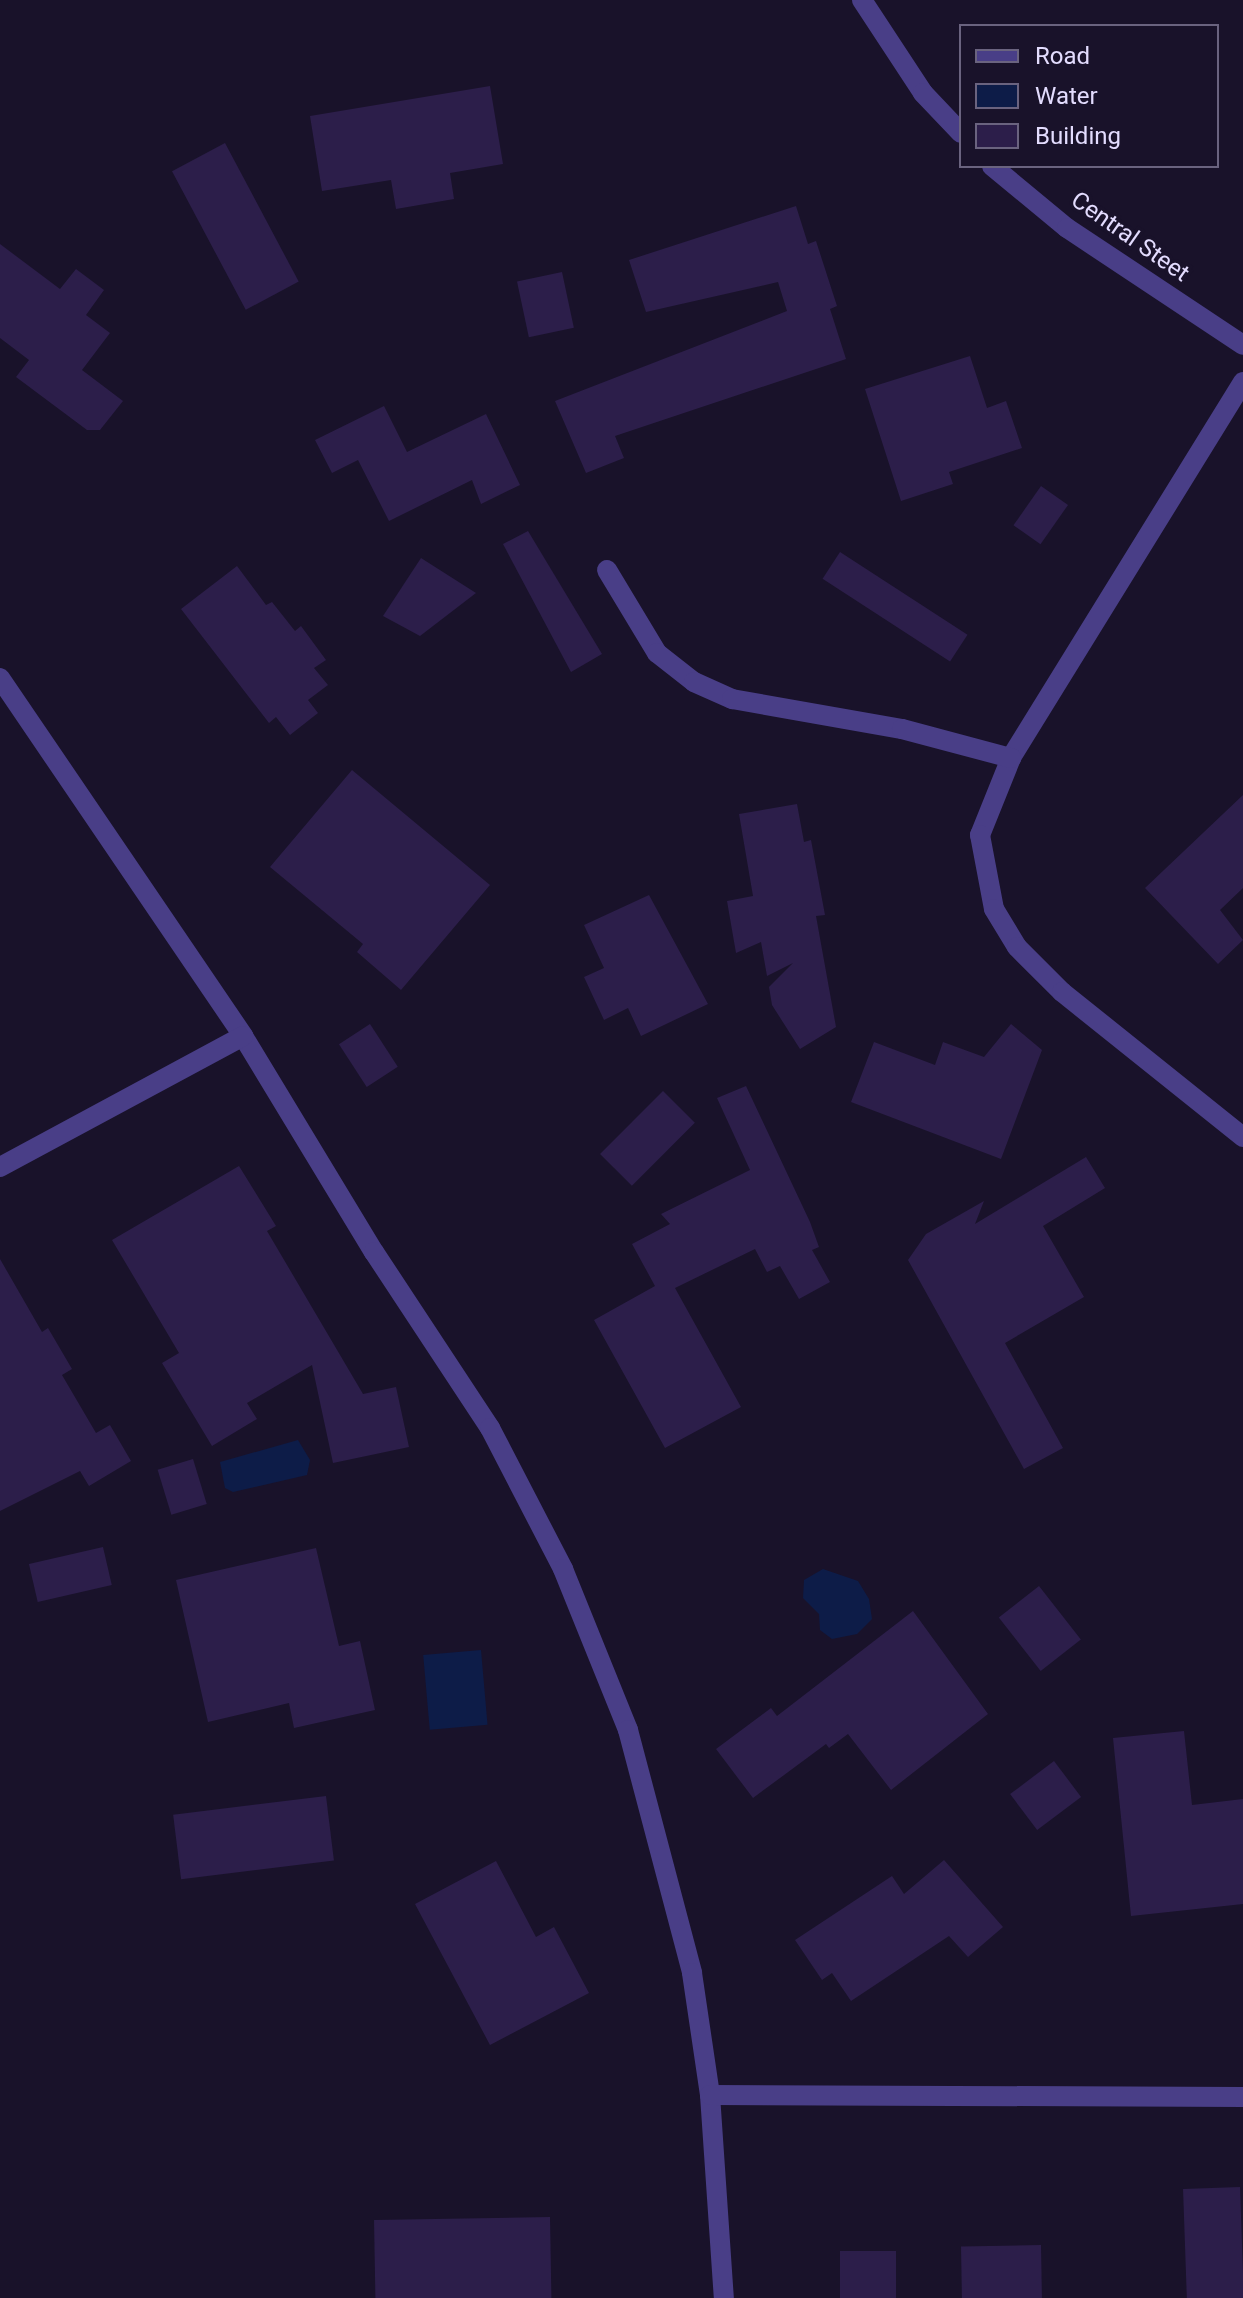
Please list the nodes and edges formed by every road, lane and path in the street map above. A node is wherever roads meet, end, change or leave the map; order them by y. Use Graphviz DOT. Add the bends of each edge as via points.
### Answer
graph roads {
  1 [pos="862,0"];
  2 [pos="959,131"];
  3 [pos="994,168"];
  4 [pos="1243,345"];
  5 [pos="1243,382"];
  6 [pos="607,570"];
  7 [pos="0,678"];
  8 [pos="1011,758"];
  9 [pos="243,1036"];
  10 [pos="1243,1137"];
  11 [pos="0,1167"];
  12 [pos="710,2095"];
  13 [pos="1243,2097"];
  14 [pos="724,2298"];
  1 -- 2 [label="street" via="923,93"];
  3 -- 4 [label="street, Central Steet" via="1067,228"];
  5 -- 8 [label="street"];
  6 -- 8 [label="street" via="657,653 694,682 732,699 902,729"];
  7 -- 9 [label="street"];
  8 -- 10 [label="street" via="980,835 994,909 1017,947 1062,992"];
  9 -- 11 [label="street"];
  9 -- 12 [label="street" via="374,1252 490,1428 563,1569 628,1730 661,1844 692,1973"];
  12 -- 13 [label="street"];
  12 -- 14 [label="street"];
}
